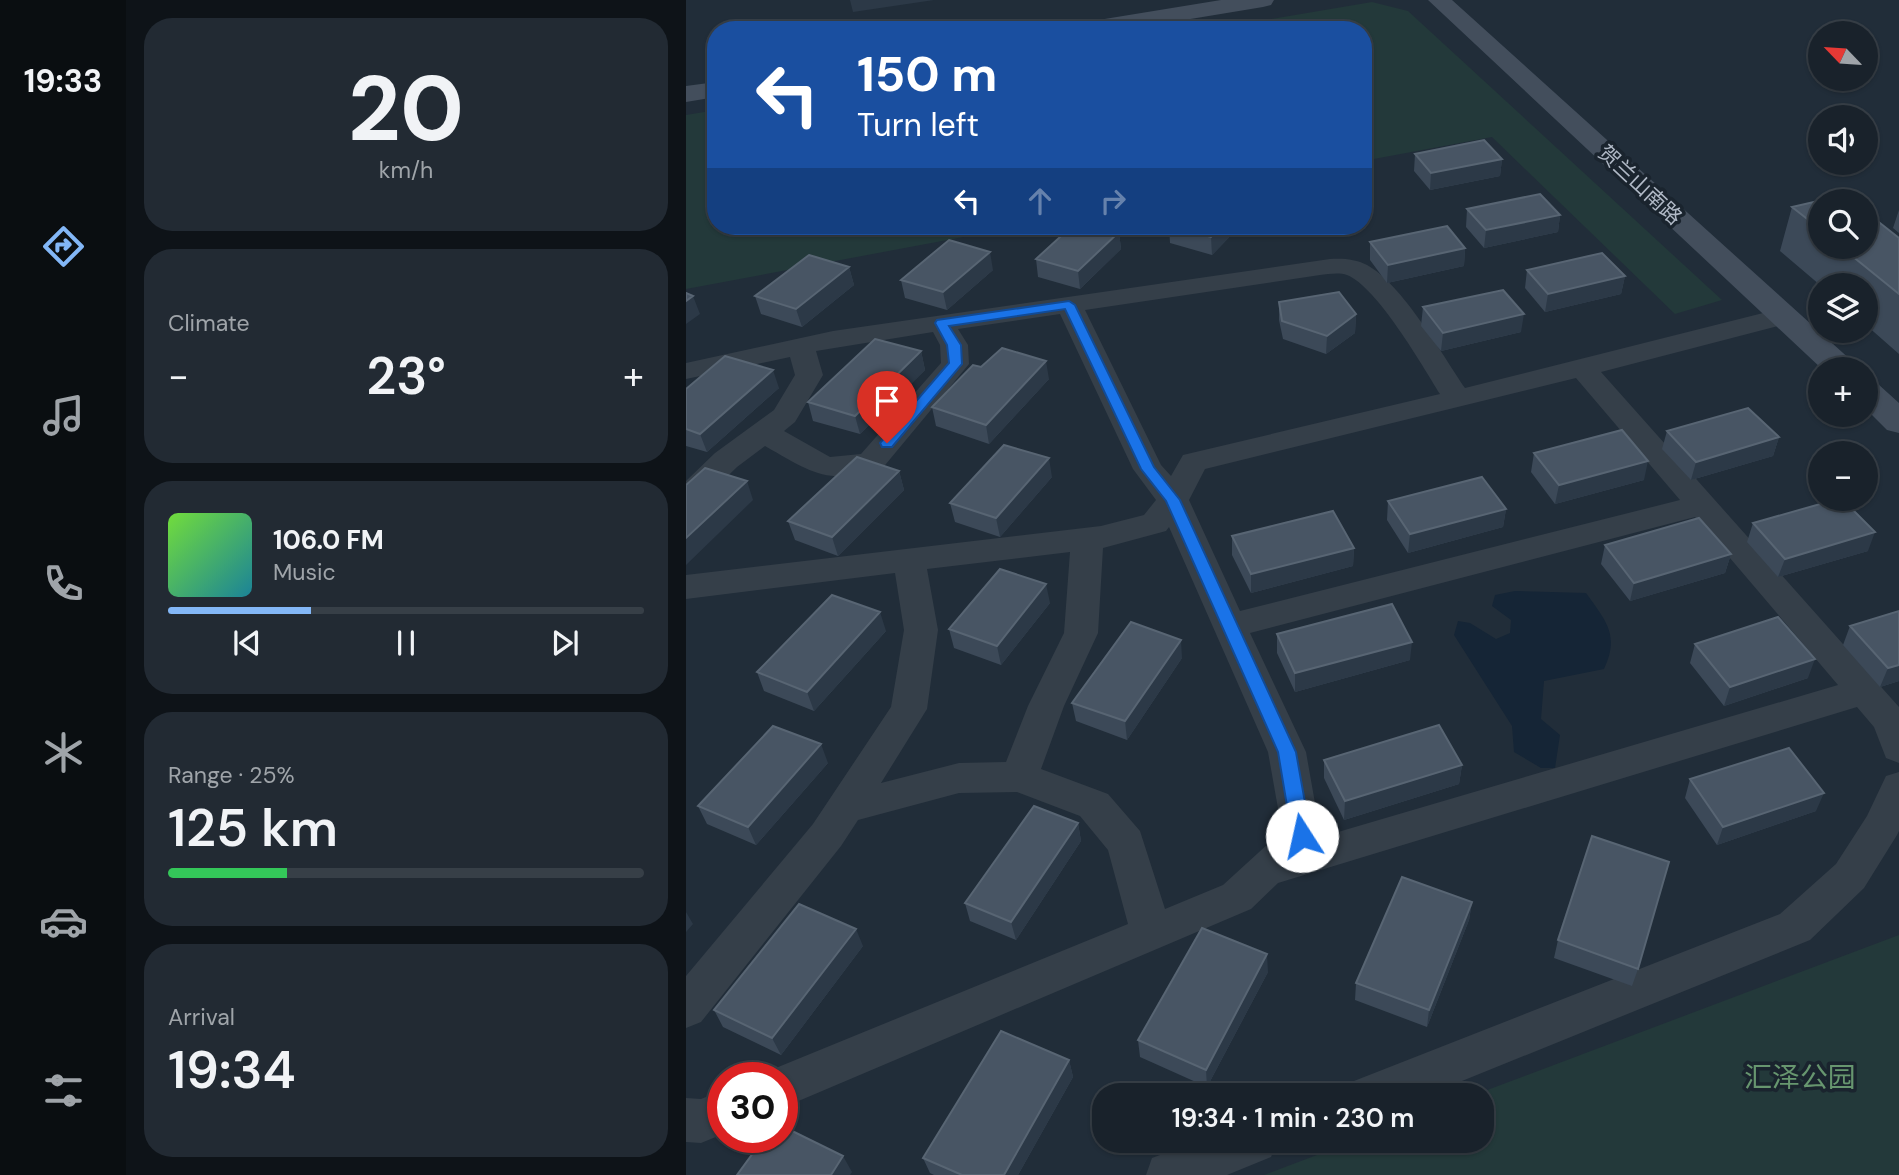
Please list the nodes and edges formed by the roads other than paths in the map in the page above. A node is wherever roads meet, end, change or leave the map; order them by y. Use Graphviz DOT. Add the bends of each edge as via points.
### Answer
graph roads {
  1 [pos="1263,0"];
  2 [pos="1439,0"];
  3 [pos="1135,21"];
  4 [pos="707,90"];
  5 [pos="686,94"];
  6 [pos="1069,305"];
  7 [pos="1783,316"];
  8 [pos="941,323"];
  9 [pos="800,346"];
  10 [pos="1829,357"];
  11 [pos="1582,368"];
  12 [pos="686,371"];
  13 [pos="1457,398"];
  14 [pos="1878,402"];
  15 [pos="1899,422"];
  16 [pos="763,432"];
  17 [pos="686,499"];
  18 [pos="1173,500"];
  19 [pos="1702,505"];
  20 [pos="1087,538"];
  21 [pos="909,559"];
  22 [pos="686,586"];
  23 [pos="1230,626"];
  24 [pos="1864,691"];
  25 [pos="1899,748"];
  26 [pos="1019,777"];
  27 [pos="1899,787"];
  28 [pos="844,808"];
  29 [pos="1264,871"];
  30 [pos="1151,933"];
  31 [pos="686,1008"];
  32 [pos="798,1080"];
  33 [pos="1403,1083"];
  34 [pos="707,1119"];
  35 [pos="686,1120"];
  36 [pos="1225,1153"];
  37 [pos="1169,1175"];
  1 -- 3 [label="street"];
  2 -- 7 [label="street, 贺兰山南路"];
  4 -- 5 [label="street"];
  6 -- 8 [label="street"];
  6 -- 13 [label="street" via="1344,266 1360,271 1401,315"];
  6 -- 18 [label="street" via="1148,469"];
  7 -- 10 [label="street, 贺兰山南路"];
  7 -- 11 [label="street"];
  8 -- 9 [label="street"];
  8 -- 16 [label="street" via="954,345 955,364 870,463 825,467"];
  9 -- 12 [label="street"];
  9 -- 16 [label="street" via="809,374 785,416"];
  11 -- 13 [label="street"];
  11 -- 19 [label="street"];
  13 -- 18 [label="street" via="1194,462"];
  14 -- 15 [label="street"];
  16 -- 17 [label="street"];
  18 -- 20 [label="street" via="1155,523"];
  18 -- 23 [label="street"];
  19 -- 23 [label="street"];
  19 -- 24 [label="street"];
  20 -- 21 [label="street"];
  20 -- 26 [label="street" via="1081,632"];
  21 -- 22 [label="street"];
  21 -- 28 [label="street" via="921,630 909,709"];
  23 -- 29 [label="street" via="1287,752 1302,836"];
  24 -- 25 [label="street" via="1891,721"];
  24 -- 29 [label="street"];
  26 -- 28 [label="street" via="959,778"];
  26 -- 30 [label="street" via="1094,805 1126,844"];
  27 -- 33 [label="street" via="1883,824 1850,876 1795,927"];
  28 -- 31 [label="street"];
  29 -- 30 [label="street" via="1237,897"];
  30 -- 32 [label="street"];
  34 -- 35 [label="street"];
  36 -- 37 [label="street"];
}
